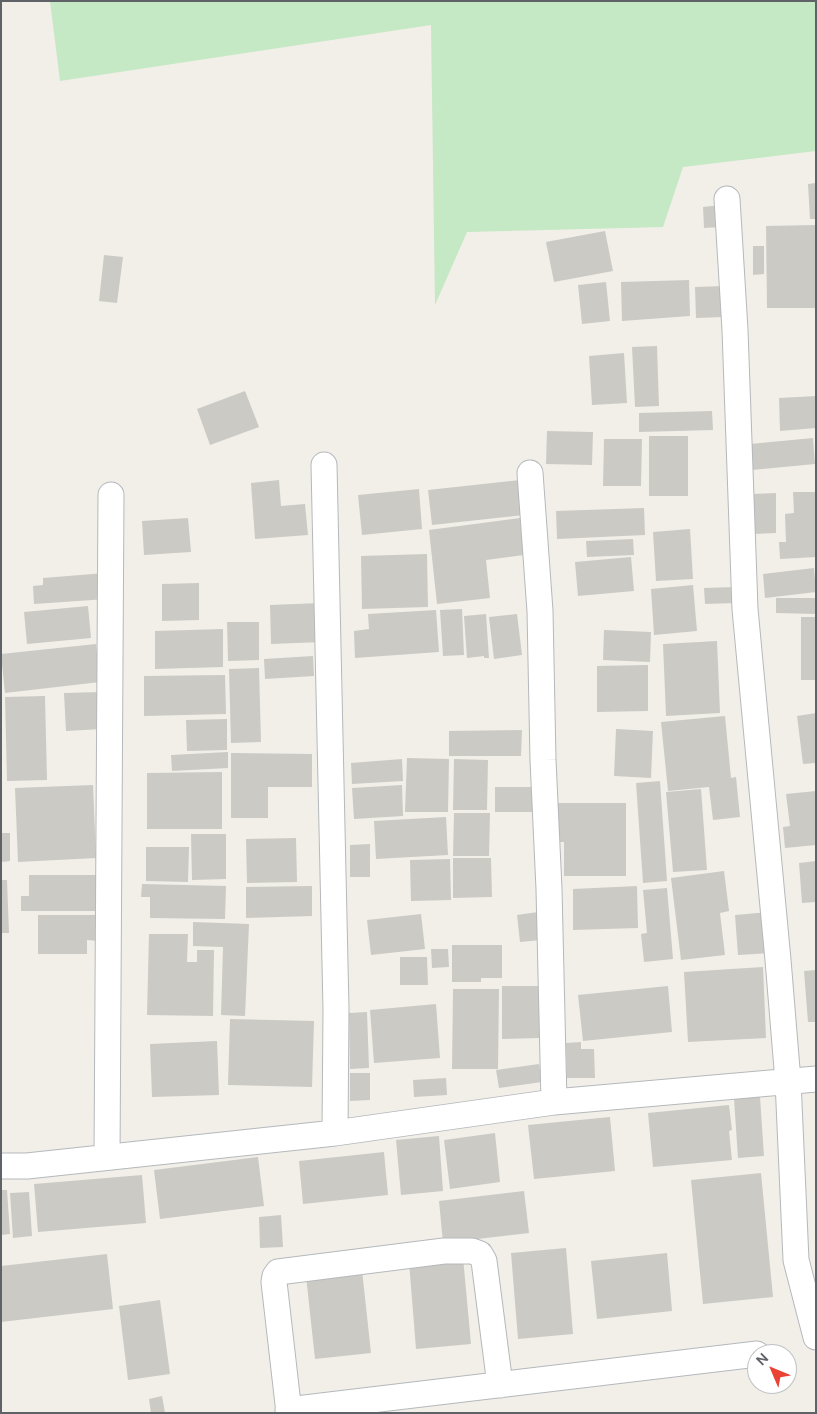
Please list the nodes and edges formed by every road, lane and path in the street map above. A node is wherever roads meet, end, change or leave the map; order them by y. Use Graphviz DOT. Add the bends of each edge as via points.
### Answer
graph roads {
  1 [pos="727,199"];
  2 [pos="324,466"];
  3 [pos="530,473"];
  4 [pos="111,495"];
  5 [pos="816,1079"];
  6 [pos="788,1081"];
  7 [pos="554,1102"];
  8 [pos="336,1133"];
  9 [pos="107,1156"];
  10 [pos="1,1166"];
  11 [pos="816,1337"];
  12 [pos="747,1356"];
  13 [pos="500,1385"];
  14 [pos="289,1411"];
  1 -- 6 [label="street" via="746,609"];
  2 -- 8 [label="street"];
  3 -- 7 [label="street" via="540,610"];
  4 -- 9 [label="street"];
  5 -- 6 [label="street"];
  6 -- 7 [label="street"];
  6 -- 11 [label="street" via="796,1260"];
  7 -- 8 [label="street"];
  8 -- 9 [label="street"];
  9 -- 10 [label="street"];
  12 -- 13 [label="street"];
  13 -- 14 [label="street"];
  13 -- 14 [label="street" via="484,1261 480,1254 472,1251 444,1251 278,1272 274,1282"];
}
